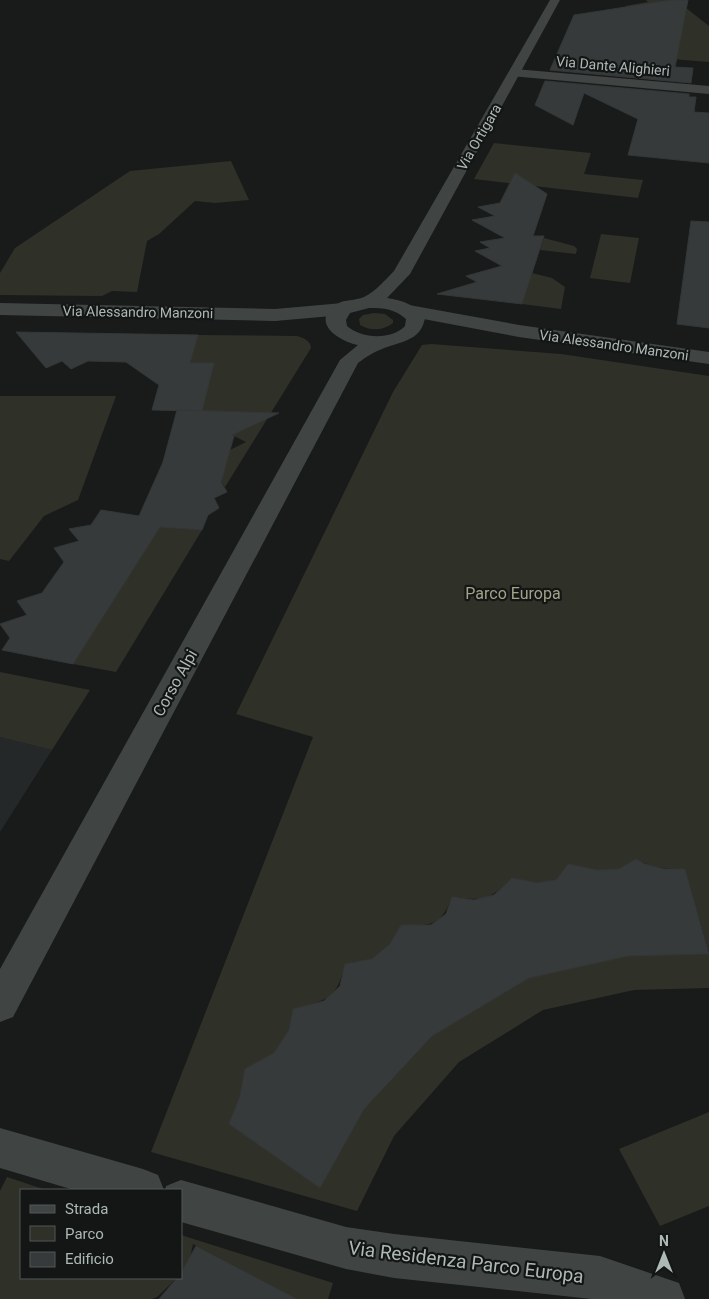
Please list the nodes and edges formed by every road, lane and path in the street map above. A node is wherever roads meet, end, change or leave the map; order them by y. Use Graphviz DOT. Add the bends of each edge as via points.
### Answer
graph roads {
  1 [pos="555,0"];
  2 [pos="515,73"];
  3 [pos="709,90"];
  4 [pos="401,274"];
  5 [pos="369,302"];
  6 [pos="404,308"];
  7 [pos="0,309"];
  8 [pos="519,331"];
  9 [pos="344,332"];
  10 [pos="410,333"];
  11 [pos="386,341"];
  12 [pos="709,358"];
  13 [pos="0,1005"];
  14 [pos="0,1148"];
  15 [pos="140,1189"];
  16 [pos="182,1202"];
  17 [pos="662,1299"];
  1 -- 2 [label="street, Via Ortigara"];
  2 -- 3 [label="street, Via Dante Alighieri"];
  2 -- 4 [label="street, Via Ortigara"];
  4 -- 5 [label="street, Via Ortigara"];
  4 -- 6 [label="street, Via Ortigara" via="397,297"];
  5 -- 6 [label="street, Via Alessandro Manzoni"];
  5 -- 9 [label="street, Via Alessandro Manzoni"];
  6 -- 8 [label="street, Via Alessandro Manzoni"];
  6 -- 10 [label="street" via="416,318 416,326"];
  7 -- 9 [label="street, Via Alessandro Manzoni" via="275,314"];
  8 -- 10 [label="street, Via Alessandro Manzoni"];
  8 -- 12 [label="street, Via Alessandro Manzoni"];
  9 -- 11 [label="street, Corso Alpi" via="363,350"];
  9 -- 13 [label="street, Corso Alpi"];
  10 -- 11 [label="street, Via Alessandro Manzoni"];
  14 -- 15 [label="street"];
  16 -- 17 [label="street, Via Residenza Parco Europa" via="346,1248 600,1278"];
}
